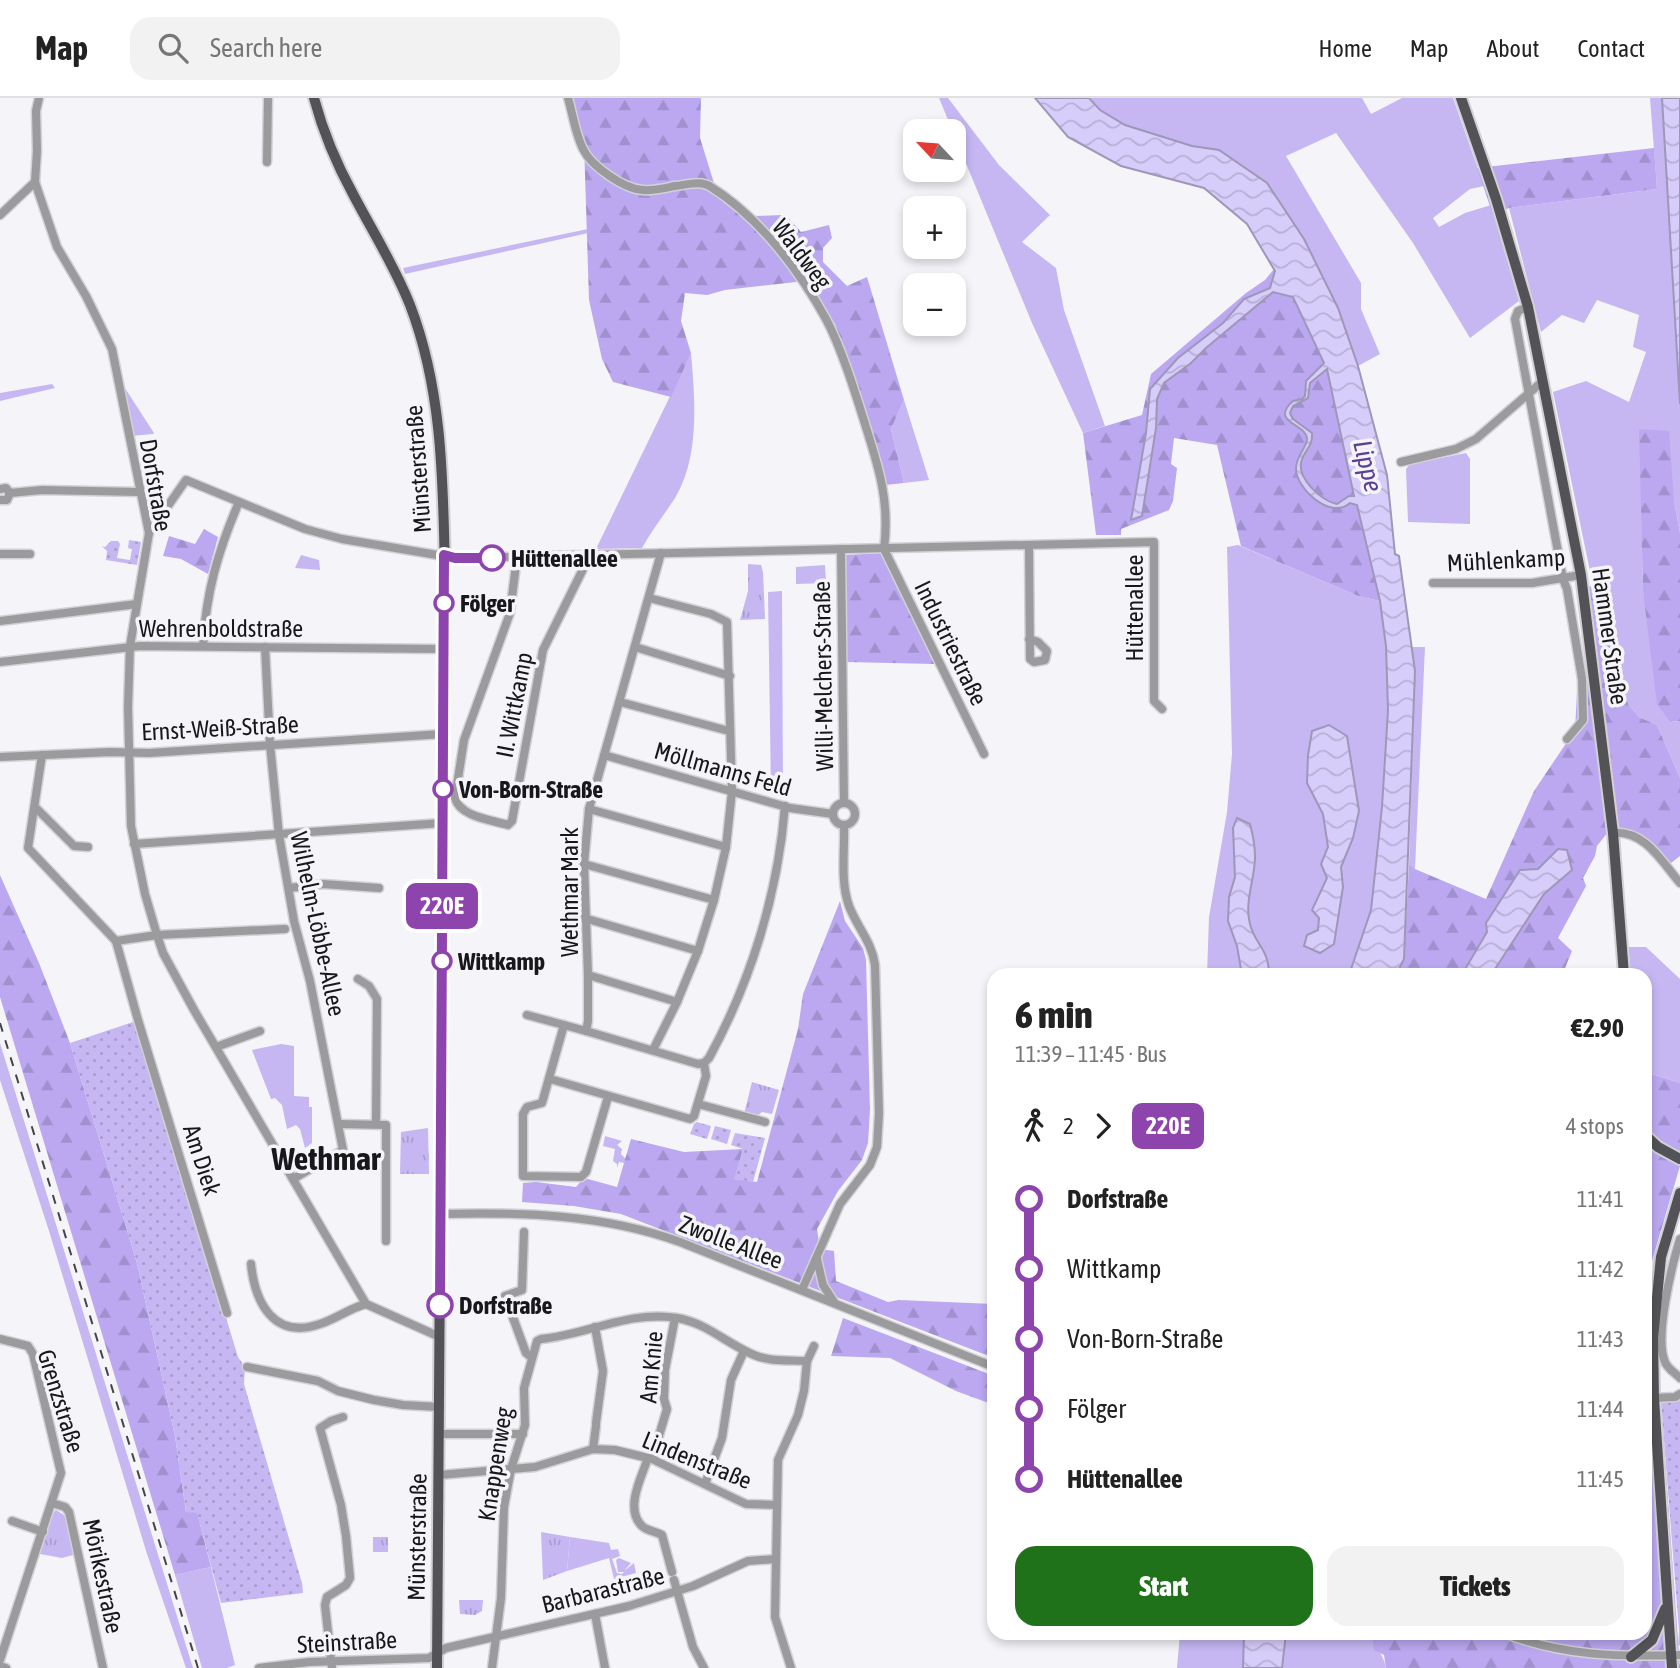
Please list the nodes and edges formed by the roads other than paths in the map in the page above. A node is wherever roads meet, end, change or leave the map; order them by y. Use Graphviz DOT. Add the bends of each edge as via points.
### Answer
graph roads {
  1 [pos="268,98"];
  2 [pos="313,98"];
  3 [pos="568,98"];
  4 [pos="1461,98"];
  5 [pos="40,99"];
  6 [pos="267,162"];
  7 [pos="35,183"];
  8 [pos="0,215"];
  9 [pos="1528,307"];
  10 [pos="1543,381"];
  11 [pos="1529,391"];
  12 [pos="1401,462"];
  13 [pos="0,489"];
  14 [pos="139,492"];
  15 [pos="10,493"];
  16 [pos="0,500"];
  17 [pos="239,502"];
  18 [pos="149,533"];
  19 [pos="1029,547"];
  20 [pos="841,549"];
  21 [pos="884,549"];
  22 [pos="662,553"];
  23 [pos="0,554"];
  24 [pos="30,554"];
  25 [pos="444,555"];
  26 [pos="590,555"];
  27 [pos="517,557"];
  28 [pos="1581,575"];
  29 [pos="1563,579"];
  30 [pos="1433,583"];
  31 [pos="649,598"];
  32 [pos="137,604"];
  33 [pos="0,621"];
  34 [pos="1029,639"];
  35 [pos="130,646"];
  36 [pos="203,646"];
  37 [pos="265,647"];
  38 [pos="635,647"];
  39 [pos="443,649"];
  40 [pos="0,662"];
  41 [pos="730,677"];
  42 [pos="620,702"];
  43 [pos="1162,709"];
  44 [pos="729,731"];
  45 [pos="443,734"];
  46 [pos="1567,739"];
  47 [pos="270,744"];
  48 [pos="130,753"];
  49 [pos="984,754"];
  50 [pos="43,755"];
  51 [pos="604,755"];
  52 [pos="0,757"];
  53 [pos="732,791"];
  54 [pos="844,803"];
  55 [pos="785,806"];
  56 [pos="35,807"];
  57 [pos="589,809"];
  58 [pos="833,814"];
  59 [pos="443,823"];
  60 [pos="844,825"];
  61 [pos="1613,834"];
  62 [pos="279,835"];
  63 [pos="134,845"];
  64 [pos="88,847"];
  65 [pos="726,848"];
  66 [pos="584,864"];
  67 [pos="1680,884"];
  68 [pos="289,888"];
  69 [pos="379,888"];
  70 [pos="714,900"];
  71 [pos="584,918"];
  72 [pos="285,929"];
  73 [pos="157,935"];
  74 [pos="116,942"];
  75 [pos="698,951"];
  76 [pos="1623,968"];
  77 [pos="588,975"];
  78 [pos="358,979"];
  79 [pos="677,1002"];
  80 [pos="527,1015"];
  81 [pos="564,1025"];
  82 [pos="260,1031"];
  83 [pos="586,1031"];
  84 [pos="216,1047"];
  85 [pos="653,1050"];
  86 [pos="704,1063"];
  87 [pos="550,1079"];
  88 [pos="608,1097"];
  89 [pos="698,1104"];
  90 [pos="765,1122"];
  91 [pos="339,1124"];
  92 [pos="376,1124"];
  93 [pos="1652,1142"];
  94 [pos="1680,1159"];
  95 [pos="293,1179"];
  96 [pos="1680,1193"];
  97 [pos="440,1214"];
  98 [pos="524,1233"];
  99 [pos="1680,1239"];
  100 [pos="386,1241"];
  101 [pos="817,1258"];
  102 [pos="251,1264"];
  103 [pos="802,1290"];
  104 [pos="366,1304"];
  105 [pos="836,1304"];
  106 [pos="228,1313"];
  107 [pos="675,1318"];
  108 [pos="595,1327"];
  109 [pos="440,1337"];
  110 [pos="0,1339"];
  111 [pos="814,1346"];
  112 [pos="744,1351"];
  113 [pos="532,1358"];
  114 [pos="807,1361"];
  115 [pos="987,1364"];
  116 [pos="247,1367"];
  117 [pos="1680,1378"];
  118 [pos="1680,1394"];
  119 [pos="1654,1398"];
  120 [pos="440,1407"];
  121 [pos="343,1417"];
  122 [pos="440,1434"];
  123 [pos="523,1434"];
  124 [pos="593,1449"];
  125 [pos="650,1458"];
  126 [pos="511,1469"];
  127 [pos="439,1475"];
  128 [pos="705,1484"];
  129 [pos="52,1503"];
  130 [pos="777,1505"];
  131 [pos="12,1521"];
  132 [pos="43,1532"];
  133 [pos="776,1559"];
  134 [pos="677,1592"];
  135 [pos="1667,1602"];
  136 [pos="594,1614"];
  137 [pos="495,1635"];
  138 [pos="1530,1640"];
  139 [pos="437,1653"];
  140 [pos="1675,1656"];
  141 [pos="1631,1657"];
  142 [pos="0,1660"];
  143 [pos="332,1665"];
  144 [pos="0,1666"];
  145 [pos="6,1668"];
  146 [pos="103,1668"];
  147 [pos="259,1668"];
  148 [pos="437,1668"];
  149 [pos="492,1668"];
  150 [pos="605,1668"];
  151 [pos="704,1668"];
  152 [pos="791,1668"];
  153 [pos="1672,1668"];
  1 -- 6 [label="street"];
  2 -- 25 [label="main road, Münsterstraße" via="340,168 410,305 427,362 442,472"];
  3 -- 21 [label="street, Waldweg" via="576,130 594,164 624,186 643,190 709,186 750,219 803,282 827,321 875,456 884,487"];
  4 -- 9 [label="main road, Hammer Straße"];
  5 -- 7 [label="street, Dorfstraße"];
  7 -- 8 [label="street"];
  7 -- 14 [label="street, Dorfstraße" via="57,247 112,349"];
  9 -- 10 [label="main road, Hammer Straße"];
  9 -- 11 [label="street, Hammer Straße" via="1515,319"];
  10 -- 11 [label="street"];
  10 -- 28 [label="main road, Hammer Straße"];
  11 -- 12 [label="street" via="1476,439 1457,449"];
  11 -- 29 [label="street, Hammer Straße"];
  13 -- 15 [label="street"];
  14 -- 15 [label="street"];
  14 -- 18 [label="street, Dorfstraße"];
  15 -- 16 [label="street" via="7,500"];
  17 -- 18 [label="street, Hüttenallee" via="186,480"];
  17 -- 25 [label="street, Hüttenallee" via="323,535"];
  17 -- 36 [label="street" via="210,583"];
  18 -- 32 [label="street, Dorfstraße"];
  19 -- 21 [label="street, Hüttenallee"];
  19 -- 34 [label="street"];
  19 -- 43 [label="street, Hüttenallee" via="1154,542 1154,701"];
  20 -- 21 [label="street, Hüttenallee"];
  20 -- 22 [label="street, Hüttenallee"];
  20 -- 54 [label="street, Willi-Melchers-Straße"];
  21 -- 49 [label="street, Industriestraße"];
  22 -- 26 [label="street, Hüttenallee"];
  22 -- 31 [label="street, Wethmar Mark"];
  23 -- 24 [label="street"];
  25 -- 27 [label="street, Hüttenallee"];
  25 -- 39 [label="main road, Münsterstraße"];
  26 -- 27 [label="street, Hüttenallee"];
  26 -- 27 [label="street, II. Wittkamp" via="543,650 512,821 506,825 467,812 455,799 464,740 510,613"];
  28 -- 29 [label="street, Mühlenkamp"];
  28 -- 61 [label="main road, Hammer Straße"];
  29 -- 30 [label="street, Mühlenkamp"];
  29 -- 46 [label="street, Hammer Straße" via="1582,679 1583,720"];
  31 -- 38 [label="street, Wethmar Mark"];
  31 -- 41 [label="street" via="727,622"];
  32 -- 33 [label="street"];
  32 -- 35 [label="street, Dorfstraße"];
  35 -- 36 [label="street, Wehrenboldstraße"];
  35 -- 40 [label="street, Wehrenboldstraße"];
  35 -- 48 [label="street, Dorfstraße"];
  36 -- 37 [label="street, Wehrenboldstraße"];
  37 -- 39 [label="street, Wehrenboldstraße"];
  37 -- 47 [label="street, Wilhelm-Löbbe-Allee"];
  38 -- 41 [label="street"];
  38 -- 42 [label="street, Wethmar Mark"];
  39 -- 45 [label="main road, Münsterstraße"];
  41 -- 44 [label="street"];
  42 -- 44 [label="street"];
  42 -- 51 [label="street, Wethmar Mark"];
  44 -- 53 [label="street"];
  45 -- 47 [label="street, Ernst-Weiß-Straße"];
  45 -- 59 [label="main road, Münsterstraße"];
  47 -- 48 [label="street, Ernst-Weiß-Straße"];
  47 -- 62 [label="street, Wilhelm-Löbbe-Allee"];
  48 -- 50 [label="street, Ernst-Weiß-Straße"];
  48 -- 63 [label="street, Dorfstraße"];
  50 -- 52 [label="street, Ernst-Weiß-Straße"];
  50 -- 56 [label="street"];
  51 -- 53 [label="street, Möllmanns Feld"];
  51 -- 57 [label="street, Wethmar Mark"];
  53 -- 55 [label="street, Möllmanns Feld"];
  53 -- 65 [label="street"];
  54 -- 58 [label="street" via="835,807"];
  54 -- 60 [label="street" via="853,807 855,814"];
  55 -- 58 [label="street, Möllmanns Feld"];
  55 -- 86 [label="street" via="782,848 759,940 734,1005"];
  56 -- 64 [label="street" via="74,846"];
  56 -- 74 [label="street" via="28,848"];
  57 -- 65 [label="street"];
  57 -- 66 [label="street, Wethmar Mark"];
  58 -- 60 [label="street" via="837,823"];
  59 -- 62 [label="street"];
  59 -- 97 [label="main road, Münsterstraße"];
  60 -- 101 [label="street" via="845,892 875,965 879,1134 870,1164 845,1196"];
  61 -- 67 [label="street" via="1635,835"];
  61 -- 76 [label="main road, Hammer Straße"];
  62 -- 63 [label="street"];
  62 -- 68 [label="street, Wilhelm-Löbbe-Allee"];
  63 -- 73 [label="street, Dorfstraße"];
  65 -- 70 [label="street"];
  66 -- 70 [label="street"];
  66 -- 71 [label="street, Wethmar Mark"];
  68 -- 69 [label="street" via="323,884"];
  68 -- 91 [label="street, Wilhelm-Löbbe-Allee"];
  70 -- 75 [label="street"];
  71 -- 75 [label="street"];
  71 -- 77 [label="street, Wethmar Mark"];
  72 -- 73 [label="street"];
  73 -- 74 [label="street"];
  73 -- 84 [label="street, Dorfstraße"];
  74 -- 106 [label="street, Am Diek"];
  75 -- 79 [label="street"];
  77 -- 79 [label="street"];
  77 -- 83 [label="street, Wethmar Mark"];
  78 -- 92 [label="street" via="377,999"];
  79 -- 85 [label="street"];
  80 -- 81 [label="street"];
  81 -- 83 [label="street"];
  81 -- 87 [label="street"];
  82 -- 84 [label="street"];
  83 -- 85 [label="street"];
  84 -- 95 [label="street, Dorfstraße"];
  85 -- 86 [label="street"];
  86 -- 89 [label="street" via="706,1076"];
  87 -- 88 [label="street"];
  87 -- 88 [label="street" via="542,1103 527,1107 523,1114 523,1176 580,1177 586,1172"];
  88 -- 89 [label="street" via="690,1119"];
  89 -- 90 [label="street"];
  91 -- 92 [label="street"];
  91 -- 95 [label="street, Wilhelm-Löbbe-Allee" via="343,1150"];
  92 -- 100 [label="street" via="386,1125"];
  93 -- 94 [label="main road"];
  95 -- 104 [label="street, Dorfstraße"];
  96 -- 119 [label="main road" via="1657,1284"];
  97 -- 103 [label="street, Zwolle Allee" via="524,1214 622,1225"];
  97 -- 109 [label="main road, Münsterstraße"];
  98 -- 113 [label="street" via="522,1290 505,1296 526,1353"];
  99 -- 117 [label="street" via="1663,1325 1664,1362"];
  101 -- 103 [label="street"];
  101 -- 105 [label="street" via="822,1285"];
  102 -- 104 [label="street" via="261,1305 286,1325 313,1326"];
  103 -- 105 [label="street, Zwolle Allee"];
  104 -- 109 [label="street"];
  105 -- 115 [label="street, Zwolle Allee"];
  107 -- 108 [label="street" via="622,1319"];
  107 -- 112 [label="street" via="704,1327"];
  107 -- 125 [label="street, Am Knie" via="665,1370 667,1409"];
  108 -- 113 [label="street" via="541,1339"];
  108 -- 124 [label="street" via="603,1371"];
  109 -- 120 [label="main road, Münsterstraße"];
  110 -- 129 [label="street, Grenzstraße" via="28,1346 33,1354 61,1467"];
  111 -- 114 [label="street"];
  112 -- 114 [label="street" via="763,1359"];
  112 -- 128 [label="street" via="731,1380 722,1438"];
  113 -- 123 [label="street, Knappenweg" via="524,1388"];
  114 -- 130 [label="street" via="798,1415 779,1454"];
  116 -- 120 [label="street" via="318,1381 385,1403"];
  118 -- 119 [label="street"];
  119 -- 135 [label="main road"];
  120 -- 122 [label="main road, Münsterstraße"];
  121 -- 143 [label="street" via="320,1428 343,1515 350,1578 327,1597 325,1605"];
  122 -- 123 [label="street"];
  122 -- 127 [label="main road, Münsterstraße"];
  123 -- 126 [label="street, Knappenweg"];
  124 -- 125 [label="street, Lindenstraße"];
  124 -- 126 [label="street, Lindenstraße" via="555,1462"];
  125 -- 128 [label="street, Lindenstraße"];
  125 -- 134 [label="street, Am Knie" via="635,1498 637,1519 646,1529 662,1535"];
  126 -- 127 [label="street, Lindenstraße"];
  126 -- 137 [label="street, Knappenweg"];
  127 -- 139 [label="main road, Münsterstraße"];
  128 -- 130 [label="street, Lindenstraße" via="746,1504"];
  129 -- 132 [label="street, Grenzstraße"];
  129 -- 146 [label="street, Mörikestraße" via="69,1511"];
  130 -- 133 [label="street"];
  131 -- 132 [label="street"];
  132 -- 142 [label="street, Grenzstraße"];
  133 -- 134 [label="street, Barbarastraße" via="748,1561"];
  133 -- 152 [label="street" via="775,1617"];
  134 -- 136 [label="street, Barbarastraße"];
  134 -- 151 [label="street"];
  135 -- 140 [label="main road"];
  135 -- 141 [label="main road" via="1652,1640"];
  136 -- 137 [label="street, Barbarastraße"];
  136 -- 150 [label="street"];
  137 -- 139 [label="street, Barbarastraße"];
  137 -- 149 [label="street, Knappenweg"];
  138 -- 141 [label="street" via="1570,1651"];
  139 -- 143 [label="street, Steinstraße" via="429,1658"];
  139 -- 148 [label="main road, Münsterstraße"];
  140 -- 141 [label="street"];
  140 -- 153 [label="main road"];
  143 -- 147 [label="street, Steinstraße"];
  144 -- 145 [label="street"];
}
